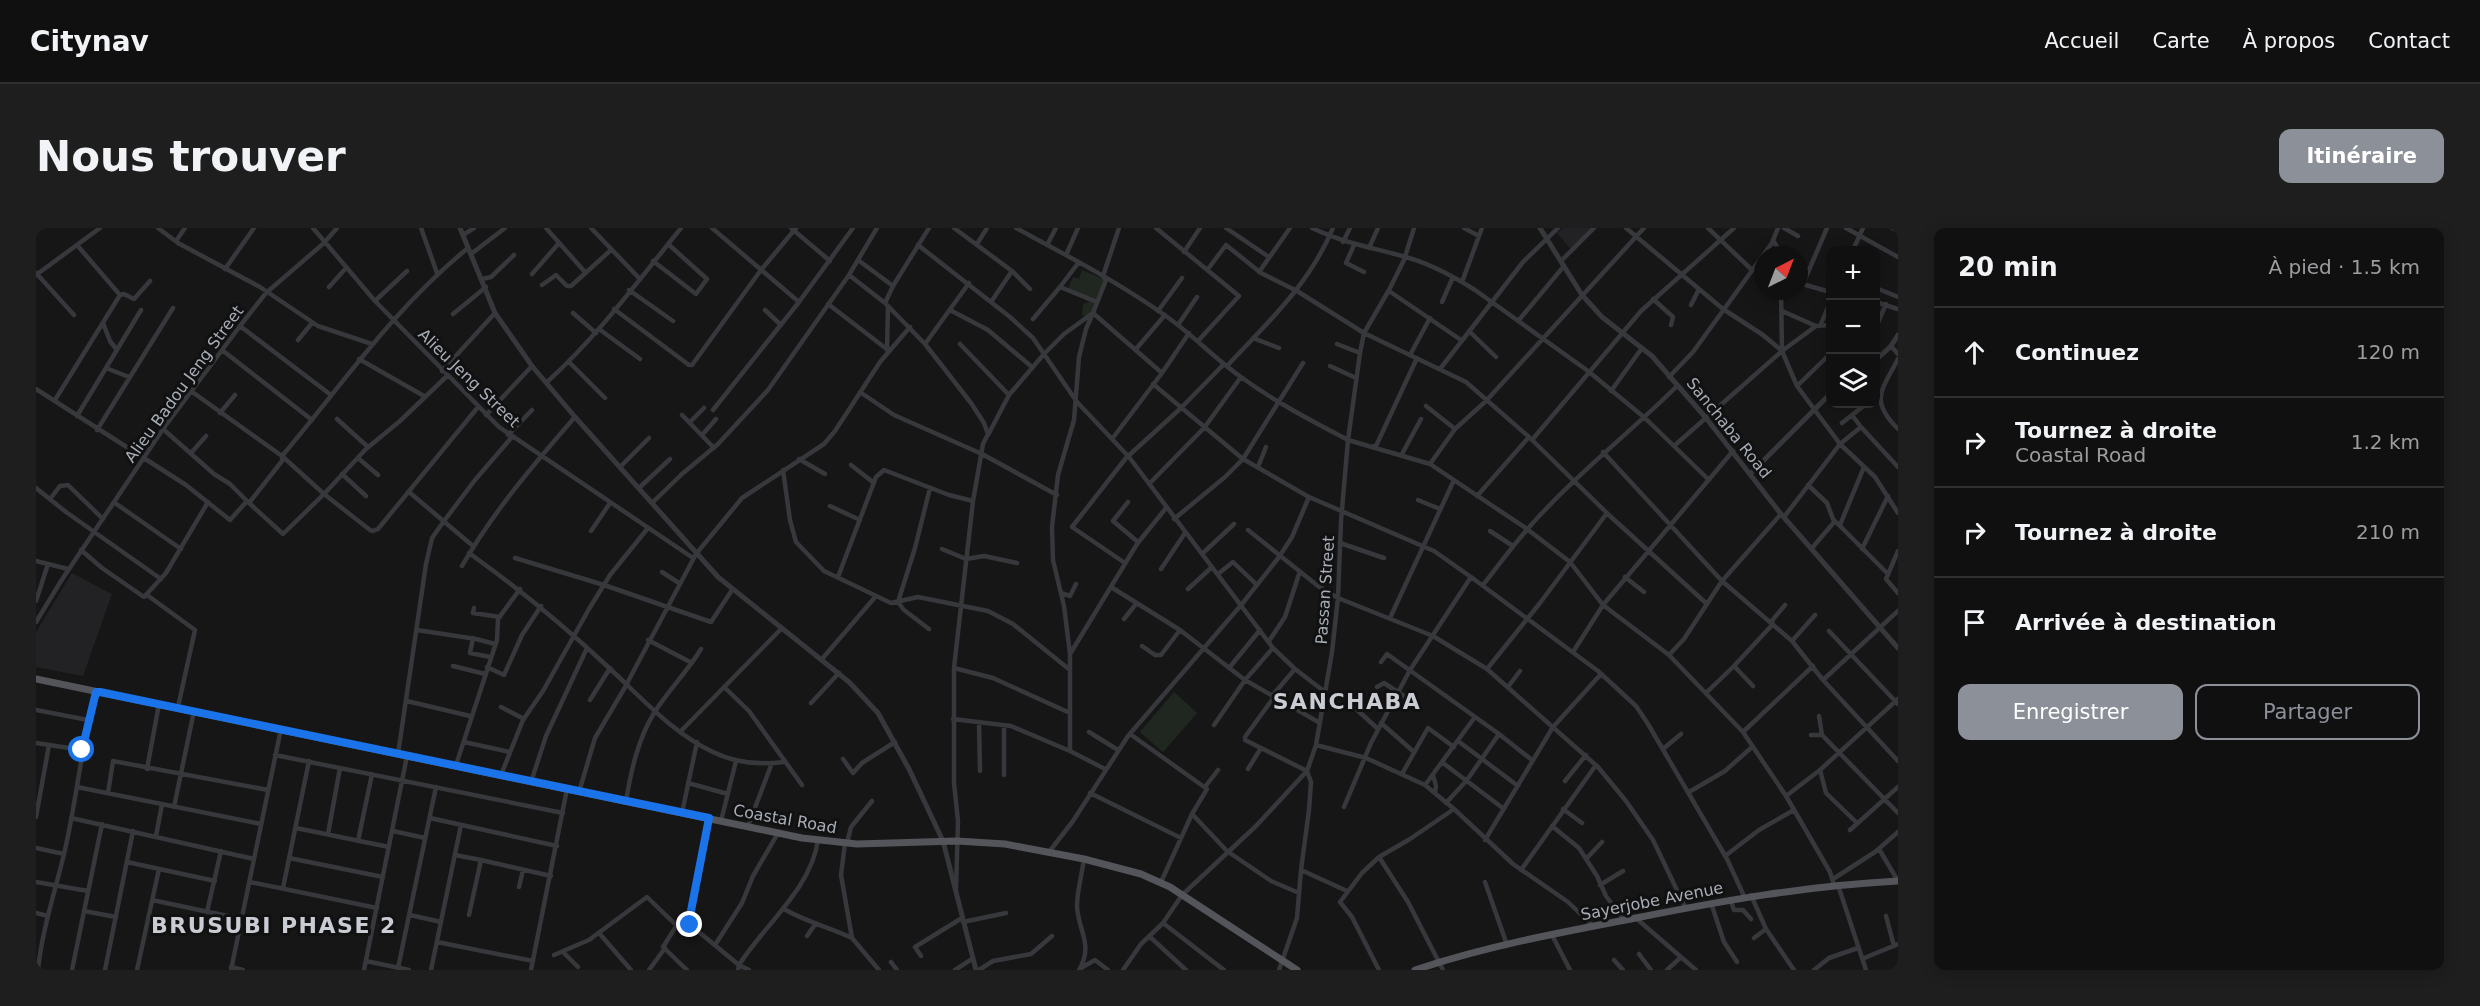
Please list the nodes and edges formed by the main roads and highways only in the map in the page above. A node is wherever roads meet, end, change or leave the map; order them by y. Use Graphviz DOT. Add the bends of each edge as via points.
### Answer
graph roads {
  1 [pos="36,679"];
  2 [pos="1898,881"];
  3 [pos="1297,970"];
  4 [pos="1415,970"];
  1 -- 3 [label="main road, Coastal Road" via="818,840 1005,844 1084,859 1161,882"];
  2 -- 4 [label="main road, Sayerjobe Avenue" via="1835,883 1685,907 1507,945"];
}
